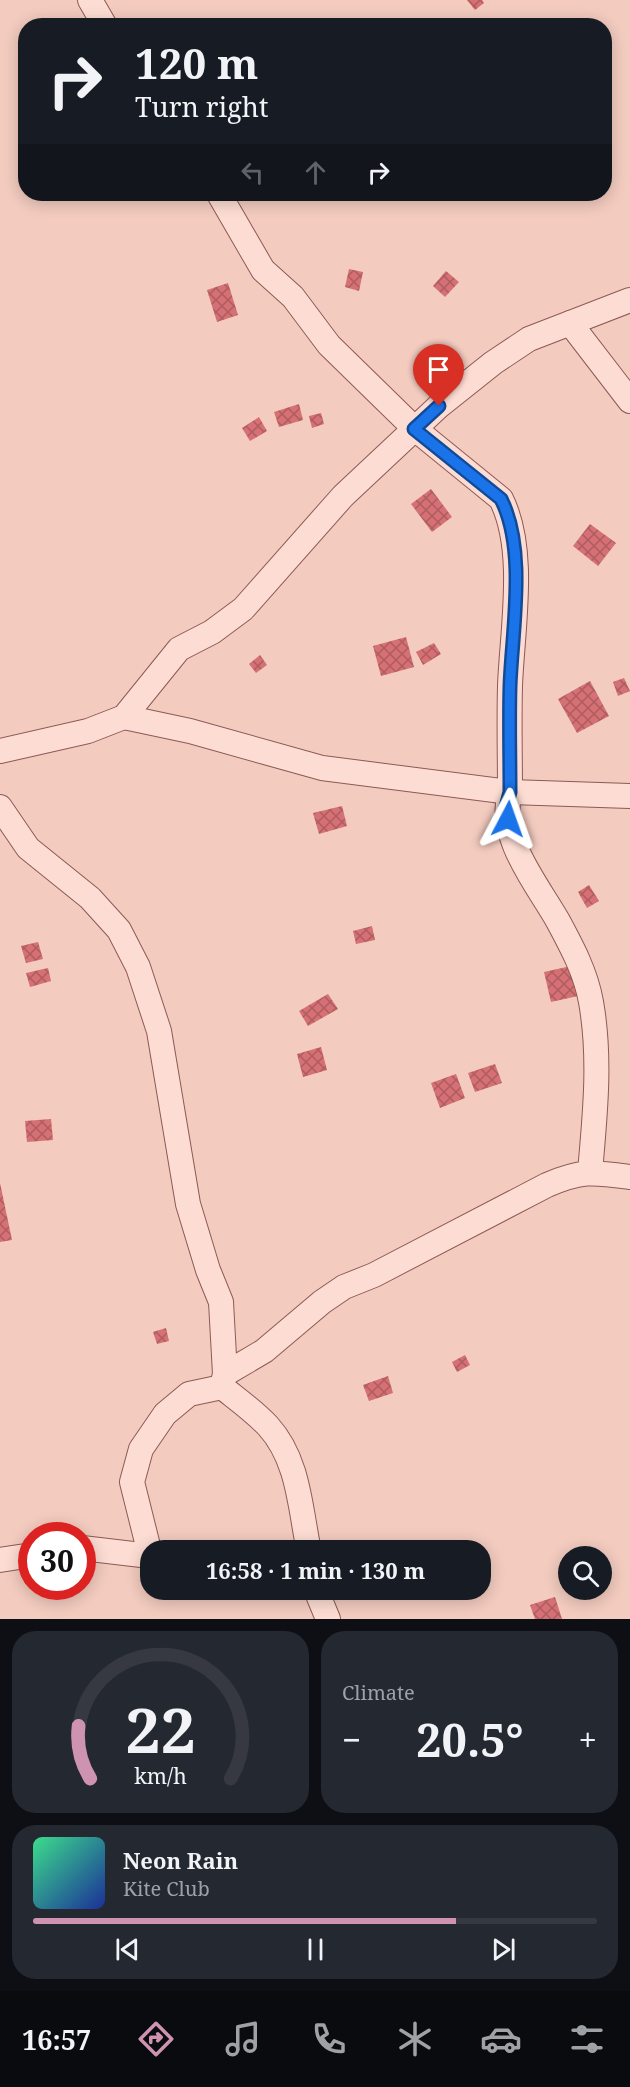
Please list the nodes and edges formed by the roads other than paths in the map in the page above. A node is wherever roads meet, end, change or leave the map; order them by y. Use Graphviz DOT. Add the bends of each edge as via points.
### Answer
graph roads {
  1 [pos="90,0"];
  2 [pos="100,18"];
  3 [pos="223,201"];
  4 [pos="630,300"];
  5 [pos="570,323"];
  6 [pos="630,401"];
  7 [pos="414,429"];
  8 [pos="124,717"];
  9 [pos="0,751"];
  10 [pos="510,792"];
  11 [pos="630,796"];
  12 [pos="0,807"];
  13 [pos="590,1172"];
  14 [pos="630,1177"];
  15 [pos="223,1381"];
  16 [pos="146,1540"];
  17 [pos="307,1540"];
  18 [pos="96,1549"];
  19 [pos="140,1554"];
  20 [pos="18,1557"];
  21 [pos="0,1560"];
  22 [pos="320,1600"];
  23 [pos="328,1619"];
  1 -- 2 [label="street"];
  3 -- 7 [label="street" via="263,270 293,297 329,345"];
  4 -- 5 [label="street"];
  5 -- 6 [label="street"];
  5 -- 7 [label="street" via="529,339 493,363"];
  7 -- 8 [label="street" via="343,496 243,609 212,632 179,649"];
  7 -- 10 [label="street" via="501,499 508,513 515,596"];
  8 -- 9 [label="street" via="88,731"];
  8 -- 10 [label="street" via="322,768"];
  10 -- 11 [label="street"];
  10 -- 13 [label="street" via="506,807 511,832 529,873 580,964 591,1002 597,1083"];
  12 -- 15 [label="street" via="28,848 90,898 119,930 138,968 159,1031 188,1204 221,1302"];
  13 -- 14 [label="street"];
  13 -- 15 [label="street" via="547,1185 344,1287"];
  15 -- 16 [label="street" via="189,1394 165,1414 141,1449 132,1482"];
  15 -- 17 [label="street" via="268,1426 287,1455"];
  18 -- 19 [label="street"];
  20 -- 21 [label="street"];
  22 -- 23 [label="street"];
}
